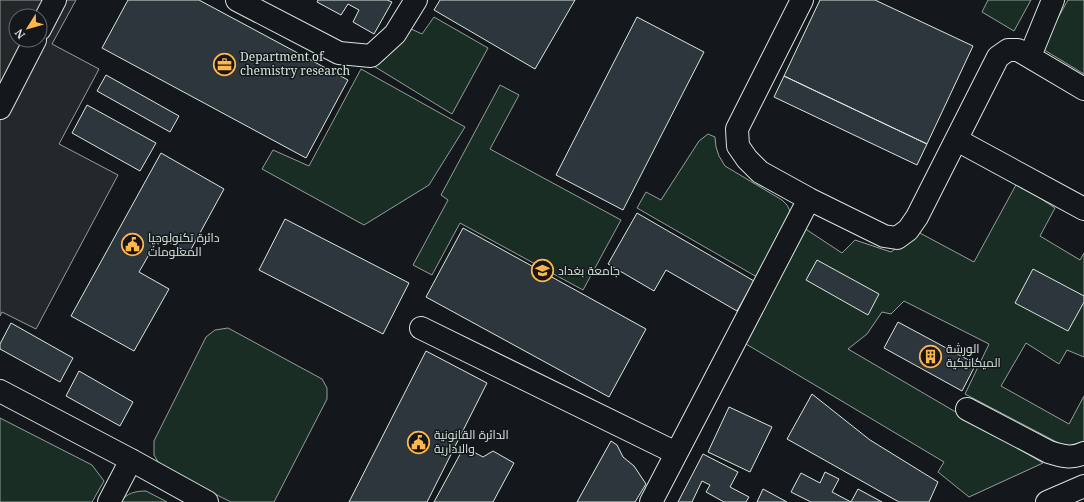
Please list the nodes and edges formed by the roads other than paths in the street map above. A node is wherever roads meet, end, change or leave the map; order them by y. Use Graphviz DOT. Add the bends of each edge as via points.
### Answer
graph roads {
  1 [pos="55,0"];
  2 [pos="237,0"];
  3 [pos="416,0"];
  4 [pos="802,0"];
  5 [pos="1053,0"];
  6 [pos="48,14"];
  7 [pos="31,48"];
  8 [pos="1030,56"];
  9 [pos="1084,88"];
  10 [pos="0,108"];
  11 [pos="957,140"];
  12 [pos="809,199"];
  13 [pos="1084,209"];
  14 [pos="421,328"];
  15 [pos="0,391"];
  16 [pos="967,409"];
  17 [pos="676,453"];
  18 [pos="1084,453"];
  19 [pos="131,460"];
  20 [pos="1084,486"];
  21 [pos="110,502"];
  22 [pos="207,502"];
  23 [pos="651,502"];
  24 [pos="1047,502"];
  1 -- 6 [label="lane"];
  2 -- 3 [label="lane" via="340,53 372,56 395,34"];
  4 -- 12 [label="lane" via="737,129 738,146 760,172"];
  5 -- 8 [label="lane"];
  7 -- 10 [label="lane"];
  8 -- 9 [label="lane"];
  8 -- 11 [label="lane" via="1018,50 1008,50 998,57"];
  11 -- 12 [label="lane" via="918,217 908,230 897,238 884,236"];
  11 -- 13 [label="lane"];
  12 -- 17 [label="lane"];
  14 -- 17 [label="lane"];
  15 -- 19 [label="lane"];
  16 -- 18 [label="lane" via="1049,452 1070,457"];
  17 -- 23 [label="lane"];
  19 -- 21 [label="lane"];
  19 -- 22 [label="lane"];
  20 -- 24 [label="lane"];
}
